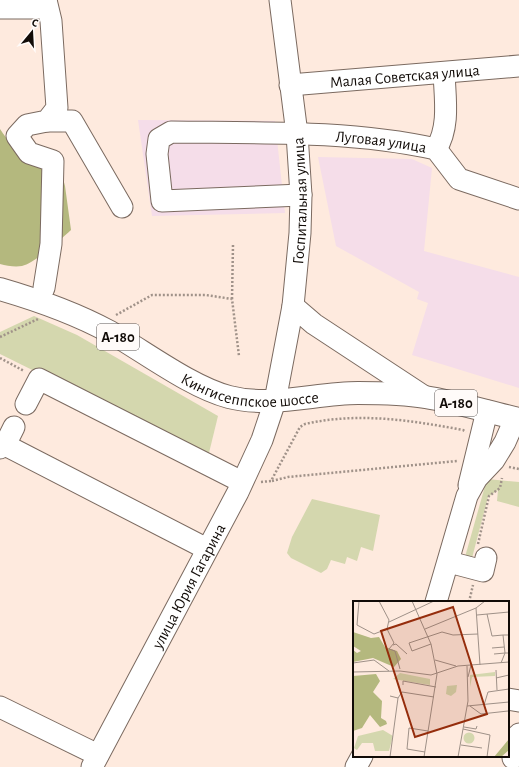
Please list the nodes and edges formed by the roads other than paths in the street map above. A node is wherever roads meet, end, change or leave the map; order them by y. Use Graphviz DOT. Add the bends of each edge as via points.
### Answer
graph roads {
  1 [pos="46,0"];
  2 [pos="280,0"];
  3 [pos="0,8"];
  4 [pos="519,66"];
  5 [pos="444,73"];
  6 [pos="290,85"];
  7 [pos="46,121"];
  8 [pos="296,134"];
  9 [pos="436,150"];
  10 [pos="301,195"];
  11 [pos="519,199"];
  12 [pos="122,207"];
  13 [pos="0,288"];
  14 [pos="44,288"];
  15 [pos="293,306"];
  16 [pos="425,397"];
  17 [pos="275,401"];
  18 [pos="26,404"];
  19 [pos="487,411"];
  20 [pos="517,419"];
  21 [pos="7,440"];
  22 [pos="242,482"];
  23 [pos="467,496"];
  24 [pos="207,549"];
  25 [pos="449,562"];
  26 [pos="479,563"];
  27 [pos="436,601"];
  28 [pos="0,707"];
  29 [pos="519,734"];
  30 [pos="361,757"];
  31 [pos="511,758"];
  32 [pos="95,761"];
  33 [pos="356,767"];
  1 -- 3 [label="street" via="39,8"];
  1 -- 7 [label="street" via="51,21 57,108"];
  2 -- 6 [label="street, Госпитальная улица"];
  4 -- 5 [label="street, Малая Советская улица"];
  5 -- 6 [label="street, Малая Советская улица"];
  5 -- 9 [label="street" via="446,120 441,142"];
  6 -- 8 [label="street, Госпитальная улица"];
  7 -- 12 [label="street" via="72,121"];
  7 -- 14 [label="street" via="27,124 17,136 29,153 53,161 51,244"];
  8 -- 9 [label="street, Луговая улица" via="398,141"];
  8 -- 10 [label="street, Госпитальная улица"];
  8 -- 10 [label="street, Луговая улица" via="171,132 159,139 157,154 162,201"];
  9 -- 11 [label="street, Луговая улица" via="459,179"];
  10 -- 15 [label="street, Госпитальная улица" via="300,241"];
  13 -- 17 [label="highway, Кингисеппское шоссе / А-180" via="40,300 109,331 200,386 229,397 250,401"];
  15 -- 16 [label="street" via="314,324"];
  15 -- 17 [label="street, Госпитальная улица"];
  16 -- 17 [label="highway, Кингисеппское шоссе / А-180" via="357,393"];
  16 -- 19 [label="highway, Кингисеппское шоссе / А-180"];
  17 -- 22 [label="street, улица Юрия Гагарина" via="262,440"];
  18 -- 22 [label="street" via="39,379"];
  19 -- 20 [label="highway, Кингисеппское шоссе / А-180"];
  19 -- 23 [label="street"];
  20 -- 23 [label="street" via="506,442 477,478"];
  21 -- 24 [label="street"];
  22 -- 24 [label="street, улица Юрия Гагарина"];
  23 -- 25 [label="street"];
  24 -- 32 [label="street, улица Юрия Гагарина"];
  25 -- 26 [label="street"];
  25 -- 27 [label="street"];
  28 -- 32 [label="street"];
  29 -- 31 [label="street"];
  30 -- 33 [label="street"];
}
